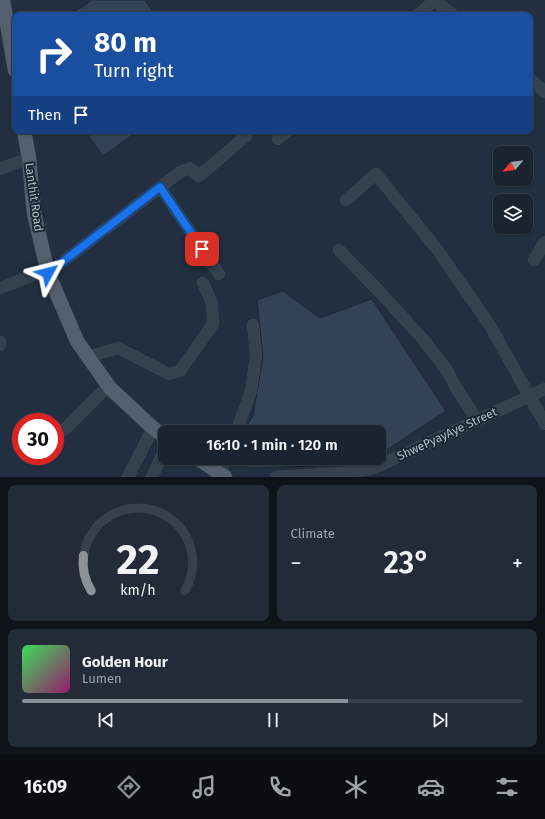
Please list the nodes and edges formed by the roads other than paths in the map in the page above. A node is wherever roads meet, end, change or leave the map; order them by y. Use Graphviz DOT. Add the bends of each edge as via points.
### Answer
graph roads {
  1 [pos="3,0"];
  2 [pos="439,2"];
  3 [pos="423,12"];
  4 [pos="450,12"];
  5 [pos="12,52"];
  6 [pos="533,82"];
  7 [pos="545,92"];
  8 [pos="24,134"];
  9 [pos="284,134"];
  10 [pos="246,136"];
  11 [pos="278,139"];
  12 [pos="28,158"];
  13 [pos="0,169"];
  14 [pos="160,187"];
  15 [pos="346,200"];
  16 [pos="545,242"];
  17 [pos="339,250"];
  18 [pos="534,260"];
  19 [pos="48,271"];
  20 [pos="219,274"];
  21 [pos="203,283"];
  22 [pos="0,288"];
  23 [pos="253,325"];
  24 [pos="88,357"];
  25 [pos="108,386"];
  26 [pos="545,389"];
  27 [pos="529,396"];
  28 [pos="477,420"];
  29 [pos="545,424"];
  30 [pos="239,425"];
  31 [pos="153,428"];
  32 [pos="64,430"];
  33 [pos="158,432"];
  34 [pos="158,464"];
  35 [pos="207,465"];
  36 [pos="225,465"];
  37 [pos="377,473"];
  38 [pos="222,475"];
  39 [pos="128,477"];
  40 [pos="152,477"];
  41 [pos="276,477"];
  1 -- 5 [label="main road"];
  2 -- 3 [label="street"];
  2 -- 4 [label="street"];
  6 -- 7 [label="street"];
  8 -- 12 [label="main road, Lanthit Road"];
  9 -- 11 [label="street"];
  10 -- 14 [label="street" via="199,176 190,168"];
  12 -- 13 [label="street"];
  12 -- 19 [label="main road, Lanthit Road" via="34,213"];
  14 -- 19 [label="street"];
  14 -- 20 [label="street"];
  15 -- 27 [label="street" via="376,174 436,248 489,324"];
  16 -- 18 [label="street"];
  17 -- 28 [label="street" via="422,338 446,368"];
  19 -- 22 [label="street"];
  19 -- 24 [label="main road, Lanthit Road" via="77,341"];
  21 -- 24 [label="street" via="212,302 214,324 180,371 169,374 118,348"];
  23 -- 30 [label="street" via="256,356 251,391"];
  24 -- 25 [label="main road, Lanthit Road"];
  25 -- 31 [label="main road, Lanthit Road"];
  25 -- 32 [label="street"];
  26 -- 27 [label="street, ShwePyayAye Street"];
  27 -- 28 [label="street, ShwePyayAye Street"];
  27 -- 29 [label="street"];
  28 -- 37 [label="street, ShwePyayAye Street"];
  31 -- 33 [label="main road, Lanthit Road"];
  31 -- 39 [label="street"];
  34 -- 40 [label="street"];
  35 -- 38 [label="main road"];
  36 -- 38 [label="street"];
  37 -- 41 [label="street, ShwePyayAye Street"];
}
